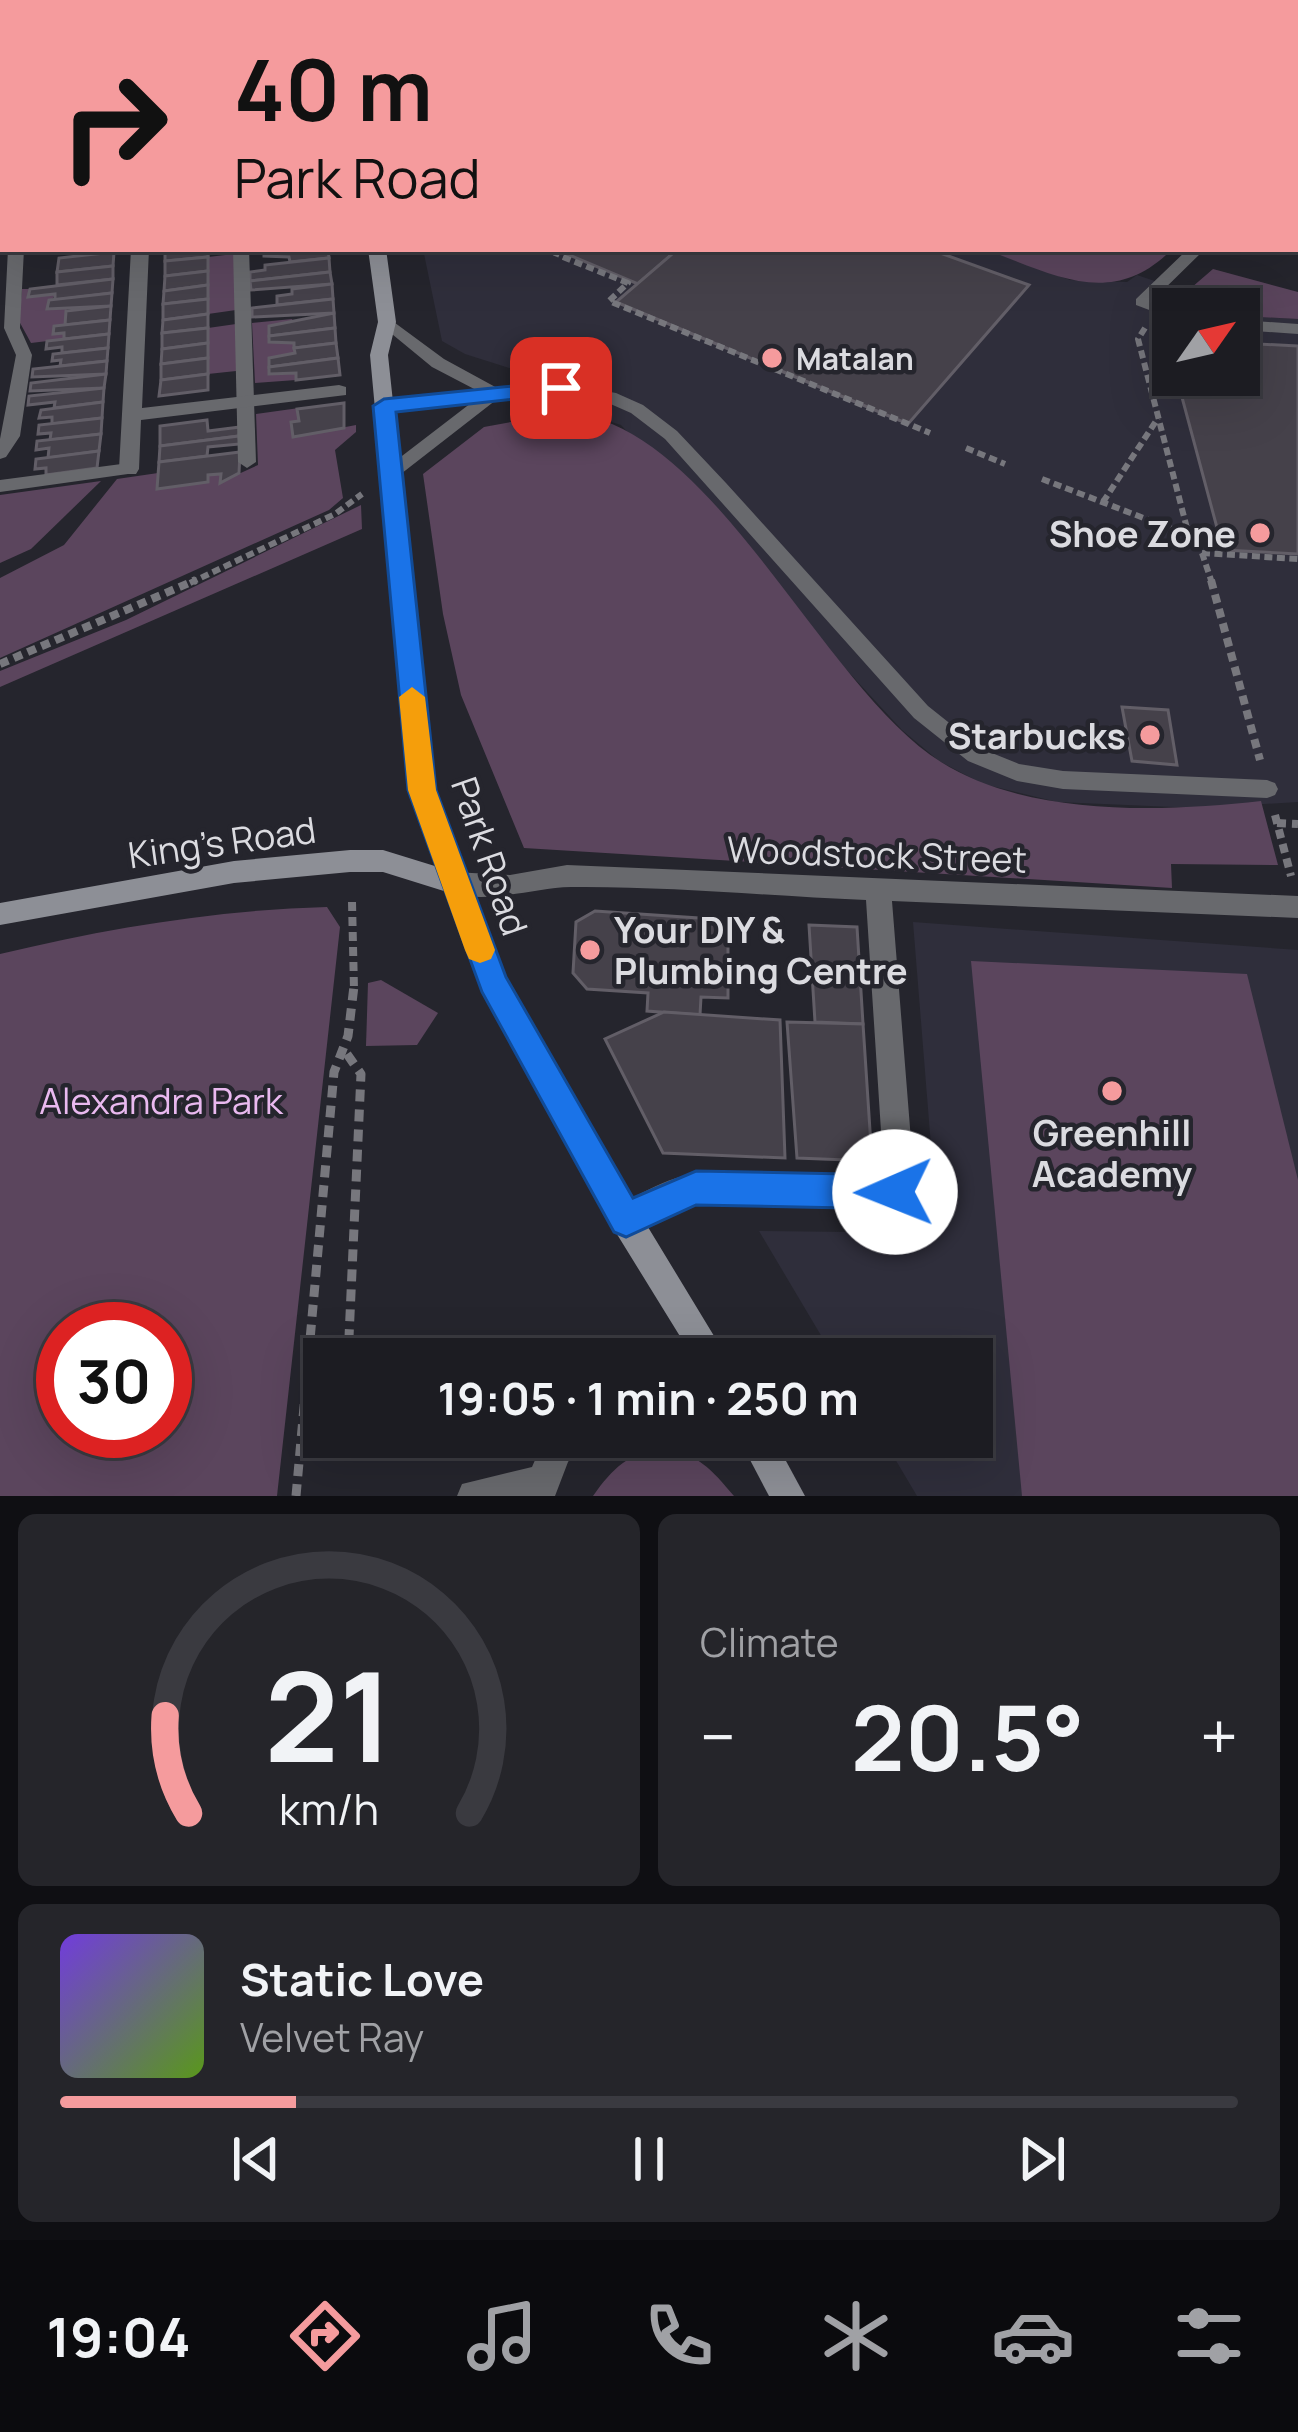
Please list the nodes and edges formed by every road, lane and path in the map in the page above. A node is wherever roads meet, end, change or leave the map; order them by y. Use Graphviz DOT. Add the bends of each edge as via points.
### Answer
graph roads {
  1 [pos="16,252"];
  2 [pos="140,252"];
  3 [pos="241,252"];
  4 [pos="377,252"];
  5 [pos="551,252"];
  6 [pos="1195,252"];
  7 [pos="1157,288"];
  8 [pos="388,322"];
  9 [pos="1148,324"];
  10 [pos="1260,326"];
  11 [pos="1298,329"];
  12 [pos="339,391"];
  13 [pos="494,393"];
  14 [pos="246,401"];
  15 [pos="384,406"];
  16 [pos="132,415"];
  17 [pos="1158,418"];
  18 [pos="930,434"];
  19 [pos="966,448"];
  20 [pos="0,453"];
  21 [pos="248,462"];
  22 [pos="1005,464"];
  23 [pos="129,469"];
  24 [pos="1042,478"];
  25 [pos="380,480"];
  26 [pos="0,487"];
  27 [pos="1103,502"];
  28 [pos="1189,536"];
  29 [pos="1202,553"];
  30 [pos="1298,559"];
  31 [pos="0,664"];
  32 [pos="1264,778"];
  33 [pos="1298,824"];
  34 [pos="1292,877"];
  35 [pos="453,883"];
  36 [pos="878,891"];
  37 [pos="352,902"];
  38 [pos="1298,907"];
  39 [pos="0,914"];
  40 [pos="347,1054"];
  41 [pos="626,1220"];
  42 [pos="312,1338"];
  43 [pos="349,1338"];
  44 [pos="691,1338"];
  45 [pos="303,1428"];
  46 [pos="552,1458"];
  47 [pos="767,1458"];
  48 [pos="540,1489"];
  49 [pos="296,1496"];
  50 [pos="474,1496"];
  51 [pos="788,1496"];
  1 -- 20 [label="lane" via="12,328 24,355"];
  2 -- 16 [label="street"];
  3 -- 14 [label="lane"];
  4 -- 8 [label="street, Park Road"];
  5 -- 18 [label="path" via="628,283 609,302"];
  6 -- 7 [label="lane"];
  8 -- 13 [label="lane" via="438,363"];
  8 -- 15 [label="street, Park Road" via="379,355"];
  9 -- 17 [label="path" via="1138,339"];
  10 -- 11 [label="lane"];
  12 -- 14 [label="street"];
  13 -- 15 [label="lane"];
  13 -- 25 [label="lane"];
  13 -- 32 [label="lane" via="587,392 656,422 921,712 975,755 1063,780"];
  14 -- 16 [label="street"];
  14 -- 21 [label="lane"];
  15 -- 25 [label="street, Park Road"];
  16 -- 23 [label="street"];
  17 -- 27 [label="path"];
  17 -- 28 [label="path"];
  19 -- 22 [label="path"];
  23 -- 26 [label="lane"];
  24 -- 27 [label="path"];
  25 -- 31 [label="path" via="335,514"];
  25 -- 35 [label="street, Park Road" via="422,790"];
  27 -- 28 [label="path"];
  28 -- 29 [label="path"];
  29 -- 30 [label="path"];
  29 -- 32 [label="path"];
  33 -- 34 [label="path" via="1277,823"];
  35 -- 36 [label="street, Woodstock Street" via="510,886 567,876"];
  35 -- 39 [label="street, King's Road" via="383,861 350,861 234,872"];
  35 -- 41 [label="street, Park Road" via="493,982"];
  36 -- 38 [label="street, Woodstock Street"];
  36 -- 41 [label="street" via="895,1192 696,1188"];
  37 -- 40 [label="path"];
  40 -- 42 [label="path" via="334,1072"];
  40 -- 43 [label="path" via="362,1074"];
  41 -- 44 [label="street, Park Road"];
  45 -- 49 [label="path"];
  46 -- 48 [label="street"];
  47 -- 51 [label="street"];
  48 -- 50 [label="street"];
}
